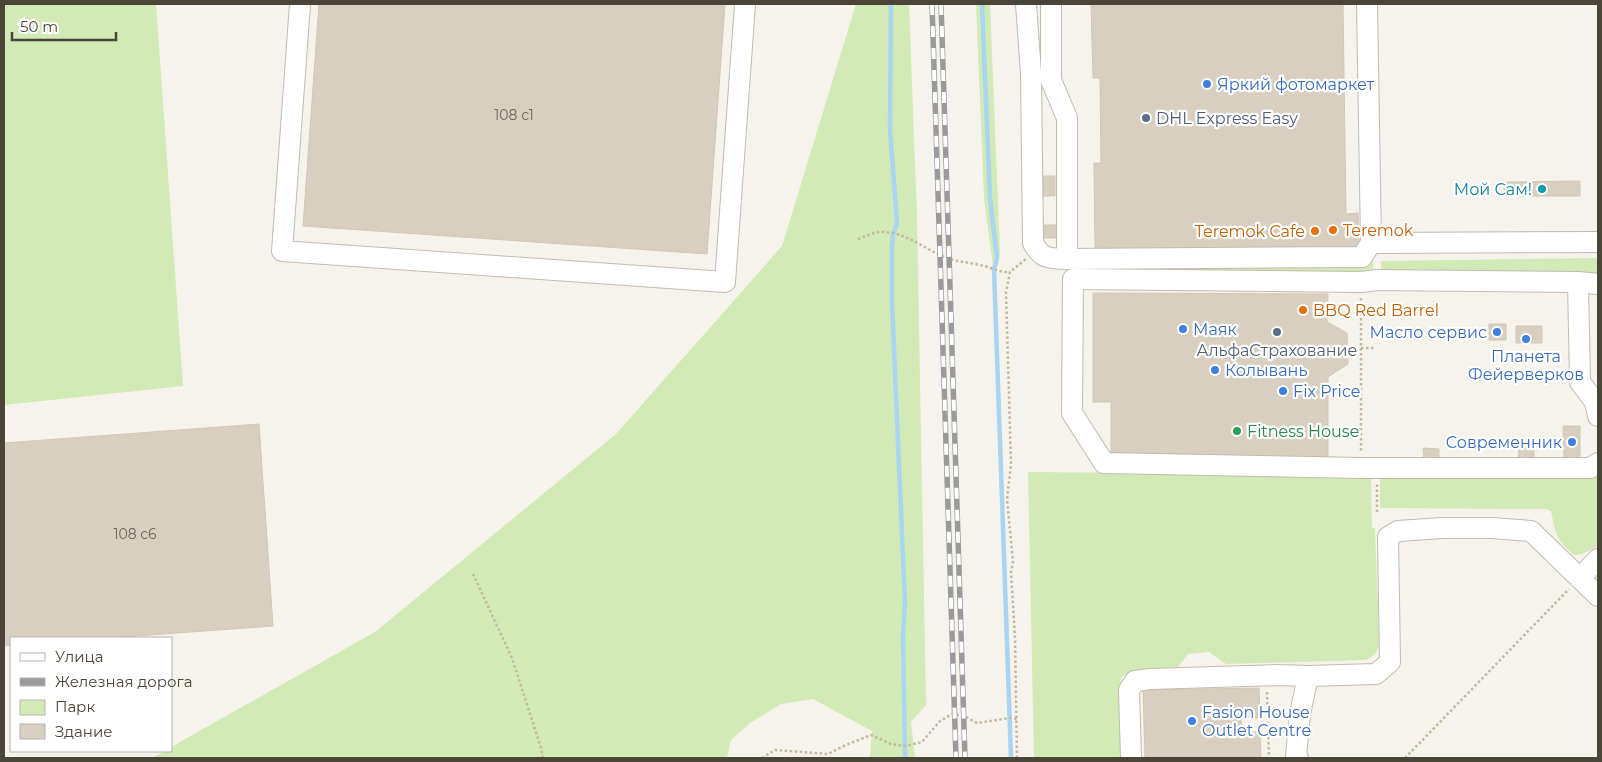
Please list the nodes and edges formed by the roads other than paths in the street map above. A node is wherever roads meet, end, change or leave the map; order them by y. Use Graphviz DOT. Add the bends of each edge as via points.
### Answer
graph roads {
  1 [pos="300,4"];
  2 [pos="745,4"];
  3 [pos="1026,4"];
  4 [pos="1051,4"];
  5 [pos="1367,4"];
  6 [pos="1598,242"];
  7 [pos="1371,243"];
  8 [pos="1067,259"];
  9 [pos="1578,282"];
  10 [pos="1598,284"];
  11 [pos="1598,416"];
  12 [pos="1598,463"];
  13 [pos="1598,559"];
  14 [pos="1580,578"];
  15 [pos="1598,596"];
  16 [pos="1308,676"];
  17 [pos="1131,758"];
  18 [pos="1298,758"];
  1 -- 2 [label="lane" via="282,251 725,282"];
  3 -- 8 [label="lane" via="1031,72 1033,243 1046,258"];
  4 -- 8 [label="lane" via="1051,80 1067,118"];
  5 -- 7 [label="lane"];
  6 -- 7 [label="lane"];
  7 -- 8 [label="lane" via="1362,257"];
  9 -- 10 [label="lane"];
  9 -- 11 [label="lane" via="1580,382 1594,402"];
  9 -- 12 [label="lane" via="1074,279 1072,412 1104,463 1361,468 1590,468"];
  13 -- 14 [label="lane"];
  14 -- 15 [label="lane"];
  14 -- 16 [label="lane" via="1531,531 1492,528 1398,531 1388,537 1390,662 1376,674"];
  16 -- 17 [label="lane" via="1135,681 1129,690"];
  16 -- 18 [label="lane" via="1300,714"];
}
